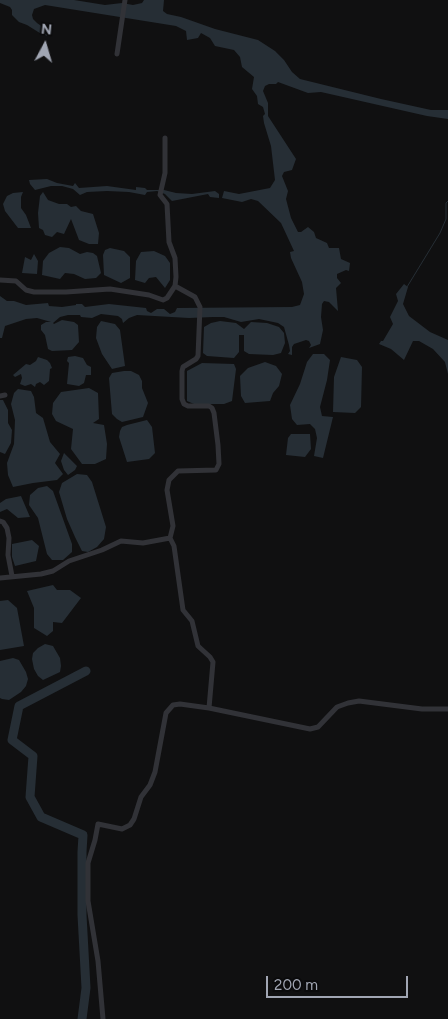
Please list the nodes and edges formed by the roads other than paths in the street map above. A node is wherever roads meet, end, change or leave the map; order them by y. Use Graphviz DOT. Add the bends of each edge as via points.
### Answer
graph roads {
  1 [pos="125,1"];
  2 [pos="117,54"];
  3 [pos="165,138"];
  4 [pos="0,280"];
  5 [pos="175,286"];
  6 [pos="0,521"];
  7 [pos="170,538"];
  8 [pos="12,576"];
  9 [pos="0,578"];
  10 [pos="209,708"];
  11 [pos="448,709"];
  12 [pos="103,1019"];
  1 -- 2 [label="street"];
  3 -- 5 [label="street" via="165,173 160,195 169,214"];
  4 -- 5 [label="street" via="16,281 34,292 110,289 163,300"];
  5 -- 7 [label="street" via="195,297 200,307 198,356 183,367 182,399 188,406 212,408 219,464 212,471 178,471 169,480 167,490 173,526"];
  6 -- 8 [label="street" via="7,528"];
  7 -- 8 [label="street" via="143,543 121,540 53,571"];
  7 -- 10 [label="street" via="174,546 183,610 192,621 198,646 213,662"];
  8 -- 9 [label="street"];
  10 -- 11 [label="street" via="310,728 318,727 337,707 353,702"];
  10 -- 12 [label="street" via="173,705 166,713 155,772 141,797 134,819 122,829 98,824 88,863 88,900"];
}
